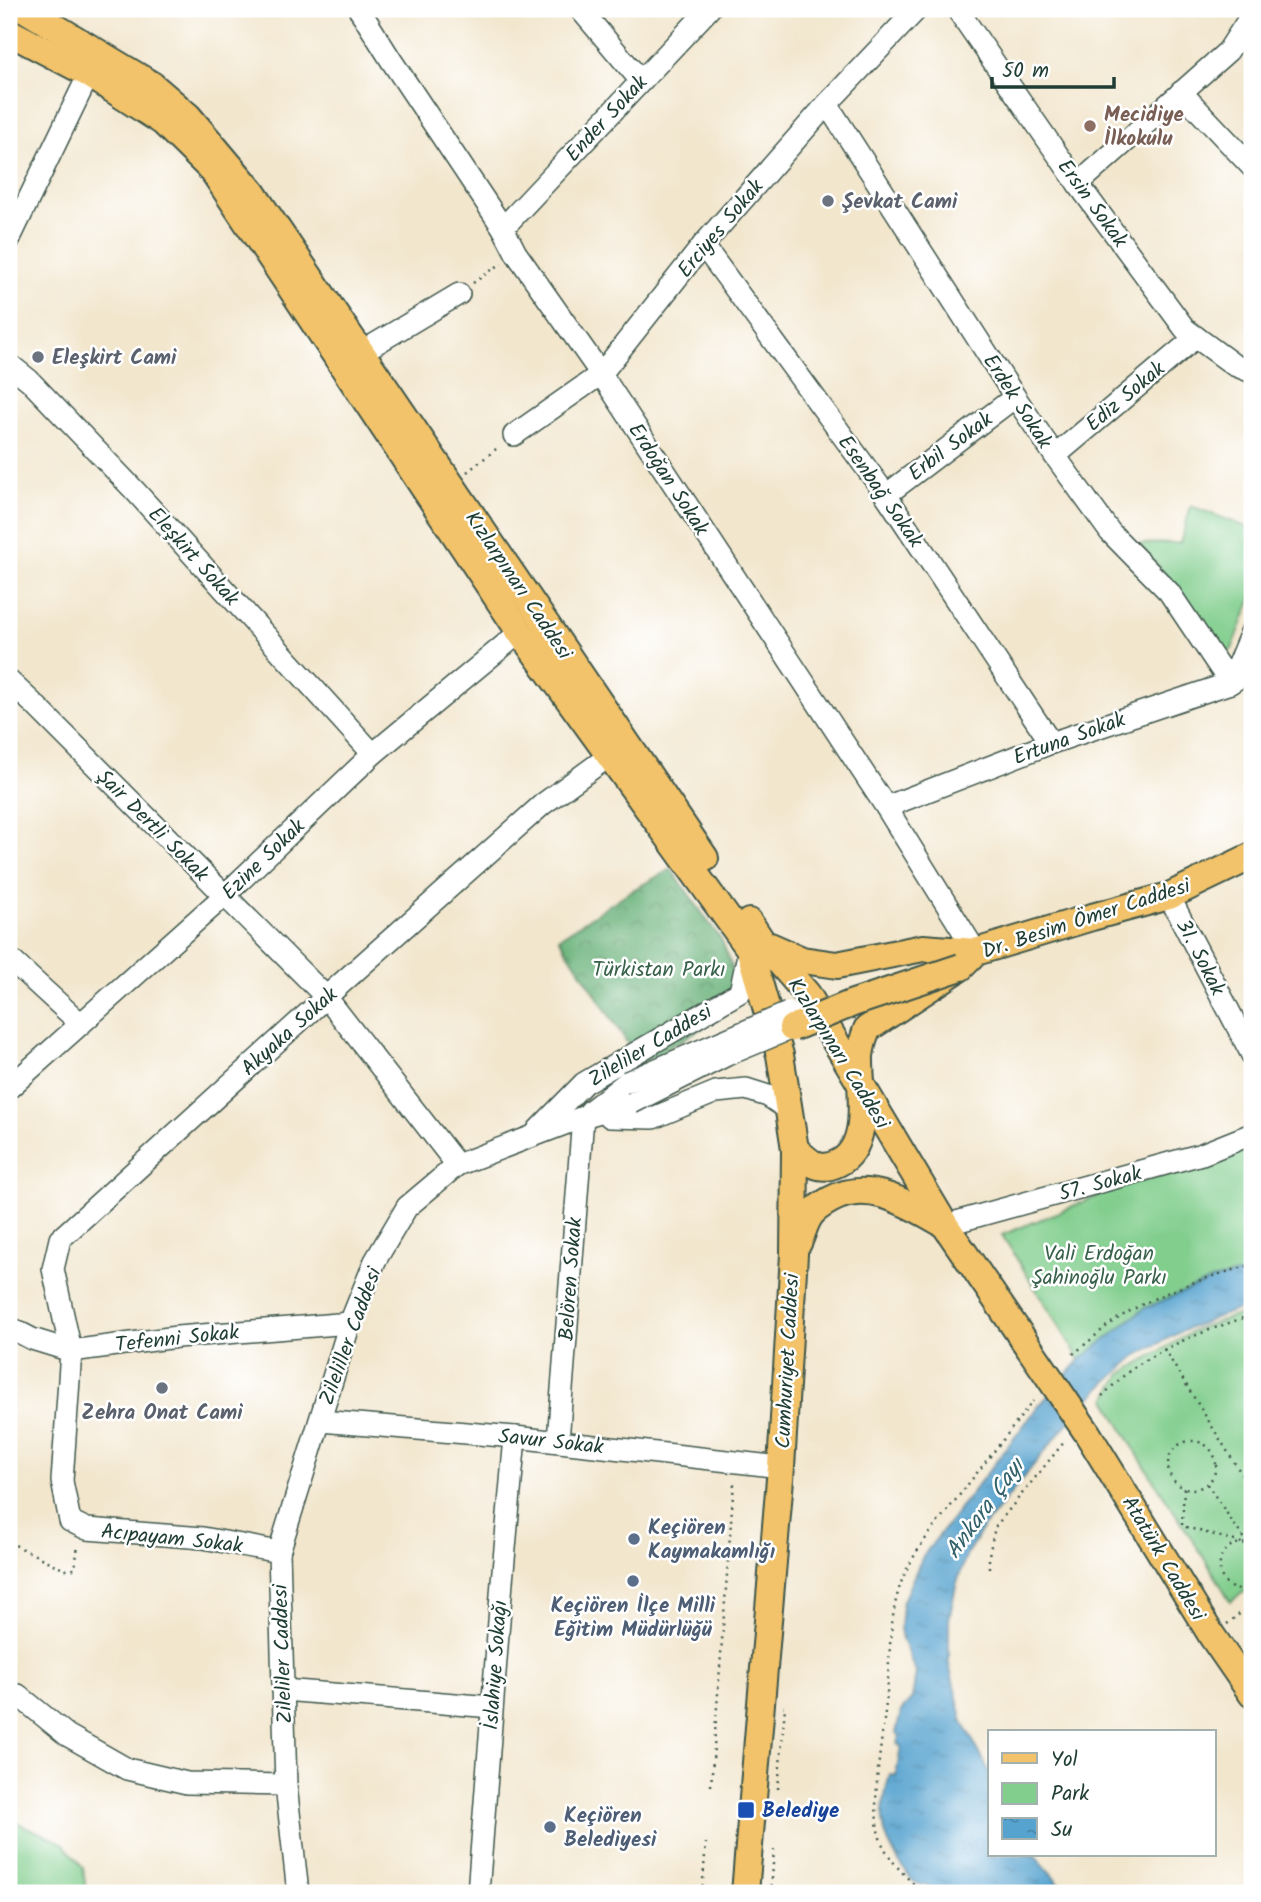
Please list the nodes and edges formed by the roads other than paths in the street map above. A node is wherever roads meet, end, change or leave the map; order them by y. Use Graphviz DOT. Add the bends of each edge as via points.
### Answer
graph roads {
  1 [pos="18,9"];
  2 [pos="25,9"];
  3 [pos="359,9"];
  4 [pos="580,9"];
  5 [pos="709,9"];
  6 [pos="917,9"];
  7 [pos="957,9"];
  8 [pos="1252,14"];
  9 [pos="9,31"];
  10 [pos="89,74"];
  11 [pos="641,81"];
  12 [pos="1181,92"];
  13 [pos="827,104"];
  14 [pos="1252,167"];
  15 [pos="1078,184"];
  16 [pos="503,228"];
  17 [pos="9,240"];
  18 [pos="703,245"];
  19 [pos="459,293"];
  20 [pos="1196,337"];
  21 [pos="360,353"];
  22 [pos="9,364"];
  23 [pos="1252,372"];
  24 [pos="601,374"];
  25 [pos="1015,397"];
  26 [pos="514,435"];
  27 [pos="1055,456"];
  28 [pos="886,495"];
  29 [pos="1252,630"];
  30 [pos="520,632"];
  31 [pos="1252,670"];
  32 [pos="9,681"];
  33 [pos="1230,682"];
  34 [pos="1051,743"];
  35 [pos="373,754"];
  36 [pos="609,755"];
  37 [pos="886,807"];
  38 [pos="1252,856"];
  39 [pos="1169,896"];
  40 [pos="224,897"];
  41 [pos="756,945"];
  42 [pos="964,956"];
  43 [pos="9,958"];
  44 [pos="326,997"];
  45 [pos="790,1021"];
  46 [pos="81,1024"];
  47 [pos="1252,1055"];
  48 [pos="862,1087"];
  49 [pos="9,1088"];
  50 [pos="789,1110"];
  51 [pos="583,1117"];
  52 [pos="1252,1134"];
  53 [pos="533,1136"];
  54 [pos="795,1149"];
  55 [pos="457,1165"];
  56 [pos="945,1225"];
  57 [pos="794,1254"];
  58 [pos="350,1323"];
  59 [pos="9,1327"];
  60 [pos="71,1351"];
  61 [pos="1052,1381"];
  62 [pos="320,1421"];
  63 [pos="515,1437"];
  64 [pos="558,1441"];
  65 [pos="781,1467"];
  66 [pos="279,1552"];
  67 [pos="283,1690"];
  68 [pos="9,1694"];
  69 [pos="1252,1695"];
  70 [pos="492,1707"];
  71 [pos="286,1785"];
  72 [pos="744,1888"];
  73 [pos="299,1893"];
  74 [pos="478,1893"];
  1 -- 9 [label="street"];
  2 -- 21 [label="main road, Kızlarpınarı Caddesi" via="152,85 188,116 252,192"];
  3 -- 16 [label="street, Erdoğan Sokak"];
  4 -- 11 [label="street"];
  5 -- 11 [label="street, Ender Sokak"];
  6 -- 13 [label="street, Erciyes Sokak"];
  7 -- 15 [label="street, Ersin Sokak"];
  8 -- 12 [label="street" via="1228,51"];
  9 -- 10 [label="main road, Kızlarpınarı Caddesi"];
  10 -- 17 [label="street"];
  10 -- 30 [label="main road, Kızlarpınarı Caddesi" via="163,122 214,172"];
  11 -- 16 [label="street, Ender Sokak"];
  12 -- 14 [label="street"];
  12 -- 15 [label="street"];
  13 -- 18 [label="street, Erciyes Sokak"];
  13 -- 25 [label="street, Erdek Sokak"];
  15 -- 20 [label="street, Ersin Sokak" via="1185,329"];
  16 -- 24 [label="street, Erdoğan Sokak"];
  18 -- 24 [label="street, Erciyes Sokak"];
  18 -- 28 [label="street, Esenbağ Sokak"];
  19 -- 21 [label="street"];
  20 -- 23 [label="street, Ersin Sokak" via="1234,365"];
  20 -- 27 [label="street, Ediz Sokak"];
  21 -- 41 [label="main road, Kızlarpınarı Caddesi"];
  22 -- 35 [label="street, Eleşkirt Sokak" via="135,492"];
  24 -- 26 [label="street, Erciyes Sokak"];
  24 -- 37 [label="street, Erdoğan Sokak"];
  25 -- 27 [label="street, Erdek Sokak"];
  25 -- 28 [label="street, Erbil Sokak"];
  27 -- 33 [label="street, Erdek Sokak" via="1110,532 1169,593"];
  28 -- 34 [label="street, Esenbağ Sokak"];
  29 -- 33 [label="street"];
  30 -- 35 [label="street, Ezine Sokak"];
  30 -- 36 [label="main road, Kızlarpınarı Caddesi"];
  31 -- 33 [label="street, Ertuna Sokak"];
  32 -- 40 [label="street, Şair Dertli Sokak"];
  33 -- 34 [label="street, Ertuna Sokak"];
  34 -- 37 [label="street, Ertuna Sokak"];
  35 -- 40 [label="street, Ezine Sokak"];
  36 -- 41 [label="main road, Kızlarpınarı Caddesi"];
  36 -- 44 [label="street, Akyaka Sokak" via="543,804"];
  37 -- 42 [label="street, Erdoğan Sokak"];
  38 -- 39 [label="main road, Dr. Besim Ömer Caddesi"];
  39 -- 42 [label="main road, Dr. Besim Ömer Caddesi"];
  39 -- 47 [label="street, 31. Sokak"];
  40 -- 44 [label="street, Şair Dertli Sokak"];
  40 -- 46 [label="street, Ezine Sokak"];
  41 -- 42 [label="main road, Dr. Besim Ömer Caddesi" via="802,960 837,965 923,948"];
  41 -- 48 [label="main road, Kızlarpınarı Caddesi" via="807,994"];
  41 -- 50 [label="main road, Kızlarpınarı Caddesi"];
  41 -- 53 [label="street, Zileliler Caddesi" via="740,992 584,1083"];
  42 -- 45 [label="main road, bridge" via="853,1003"];
  42 -- 48 [label="main road" via="867,1029 860,1054"];
  43 -- 46 [label="street"];
  44 -- 55 [label="street, Şair Dertli Sokak"];
  44 -- 60 [label="street, Akyaka Sokak" via="60,1240 53,1269"];
  45 -- 51 [label="street, bridge" via="632,1103"];
  45 -- 51 [label="street, bridge" via="627,1082"];
  46 -- 49 [label="street, Ezine Sokak"];
  48 -- 54 [label="main road" via="856,1144 846,1159 828,1168 814,1165"];
  48 -- 56 [label="main road, Kızlarpınarı Caddesi"];
  50 -- 51 [label="street" via="746,1089 716,1092 653,1118"];
  50 -- 54 [label="main road, Kızlarpınarı Caddesi"];
  51 -- 53 [label="street, Zileliller Caddesi"];
  51 -- 64 [label="street, Belören Sokak"];
  52 -- 56 [label="street, 57. Sokak" via="1202,1154"];
  53 -- 55 [label="street, Zileliller Caddesi"];
  54 -- 57 [label="main road, Cumhuriyet Caddesi"];
  55 -- 58 [label="street, Zileliller Caddesi" via="407,1207 376,1261"];
  56 -- 57 [label="main road" via="902,1201 867,1191 843,1193 810,1215"];
  56 -- 61 [label="main road, Kızlarpınarı Caddesi"];
  57 -- 65 [label="main road, Cumhuriyet Caddesi"];
  58 -- 60 [label="street, Tefenni Sokak" via="177,1336"];
  58 -- 62 [label="street, Zileliller Caddesi"];
  59 -- 60 [label="street, Tefenni Sokak"];
  60 -- 66 [label="street, Acıpayam Sokak" via="62,1481 70,1521 87,1529 203,1538"];
  61 -- 69 [label="main road, Atatürk Caddesi" via="1072,1430"];
  62 -- 63 [label="street, Savur Sokak"];
  62 -- 66 [label="street, Zileliler Caddesi"];
  63 -- 64 [label="street, Savur Sokak"];
  63 -- 70 [label="street, İslahiye Sokağı"];
  64 -- 65 [label="street, Savur Sokak"];
  65 -- 72 [label="main road, Cumhuriyet Caddesi"];
  66 -- 67 [label="street, Zileliler Caddesi"];
  67 -- 70 [label="street"];
  67 -- 71 [label="street, Zileliler Caddesi"];
  68 -- 71 [label="street" via="18,1695 67,1735 128,1769 187,1783"];
  70 -- 74 [label="street, İslahiye Sokağı"];
  71 -- 73 [label="street, Zileliler Caddesi"];
}
